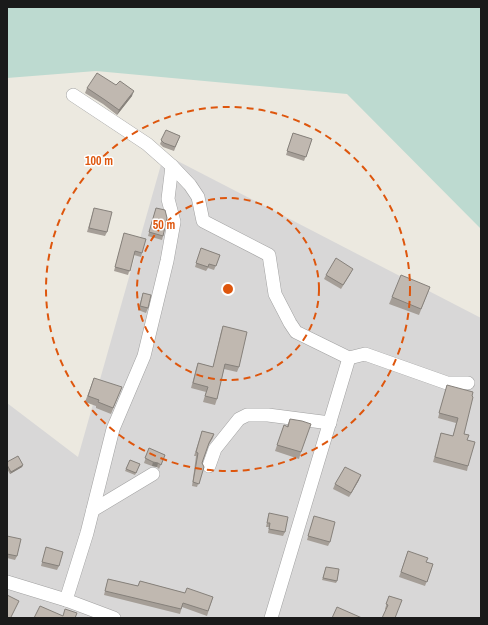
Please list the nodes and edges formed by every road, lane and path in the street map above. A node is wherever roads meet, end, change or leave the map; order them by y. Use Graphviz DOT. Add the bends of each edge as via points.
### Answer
graph roads {
  1 [pos="73,95"];
  2 [pos="172,166"];
  3 [pos="349,358"];
  4 [pos="468,383"];
  5 [pos="330,423"];
  6 [pos="209,466"];
  7 [pos="153,474"];
  8 [pos="93,510"];
  9 [pos="7,582"];
  10 [pos="66,600"];
  11 [pos="82,612"];
  12 [pos="114,618"];
  13 [pos="271,618"];
  1 -- 2 [label="street" via="148,144"];
  2 -- 3 [label="street" via="190,184 198,197 203,220 269,255 275,294 296,332"];
  2 -- 8 [label="street" via="168,199 174,222 167,261 144,356 113,429"];
  3 -- 4 [label="street" via="365,354 447,383"];
  3 -- 5 [label="street"];
  5 -- 6 [label="street" via="268,415 247,415 239,419 215,450"];
  5 -- 13 [label="street"];
  7 -- 8 [label="street"];
  8 -- 10 [label="street"];
  9 -- 10 [label="street"];
  10 -- 11 [label="street"];
  11 -- 12 [label="street"];
}
